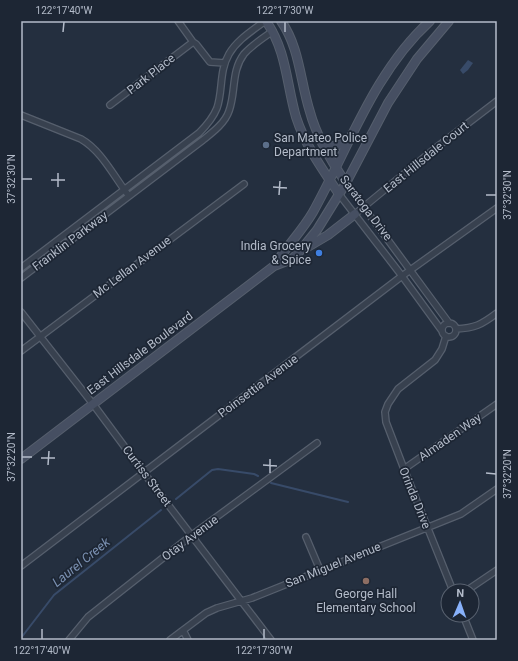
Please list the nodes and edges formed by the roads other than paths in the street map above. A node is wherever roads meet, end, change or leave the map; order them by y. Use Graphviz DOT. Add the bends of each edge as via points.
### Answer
graph roads {
  1 [pos="178,21"];
  2 [pos="266,21"];
  3 [pos="430,21"];
  4 [pos="449,21"];
  5 [pos="284,22"];
  6 [pos="273,31"];
  7 [pos="193,42"];
  8 [pos="225,63"];
  9 [pos="497,101"];
  10 [pos="110,105"];
  11 [pos="21,115"];
  12 [pos="350,139"];
  13 [pos="322,143"];
  14 [pos="336,168"];
  15 [pos="330,180"];
  16 [pos="346,183"];
  17 [pos="244,184"];
  18 [pos="124,190"];
  19 [pos="339,194"];
  20 [pos="129,196"];
  21 [pos="364,207"];
  22 [pos="497,208"];
  23 [pos="355,214"];
  24 [pos="300,251"];
  25 [pos="274,266"];
  26 [pos="21,268"];
  27 [pos="410,270"];
  28 [pos="402,276"];
  29 [pos="21,278"];
  30 [pos="21,312"];
  31 [pos="497,314"];
  32 [pos="449,323"];
  33 [pos="456,329"];
  34 [pos="442,331"];
  35 [pos="446,336"];
  36 [pos="40,337"];
  37 [pos="21,351"];
  38 [pos="93,404"];
  39 [pos="497,404"];
  40 [pos="317,443"];
  41 [pos="21,460"];
  42 [pos="404,469"];
  43 [pos="144,473"];
  44 [pos="497,489"];
  45 [pos="426,527"];
  46 [pos="192,535"];
  47 [pos="306,537"];
  48 [pos="21,566"];
  49 [pos="320,570"];
  50 [pos="497,570"];
  51 [pos="450,583"];
  52 [pos="478,583"];
  53 [pos="241,601"];
  54 [pos="466,623"];
  55 [pos="183,630"];
  56 [pos="69,640"];
  57 [pos="170,640"];
  58 [pos="188,640"];
  59 [pos="271,640"];
  60 [pos="473,640"];
  1 -- 7 [label="street"];
  2 -- 6 [label="main road, Saratoga Drive"];
  2 -- 8 [label="street" via="239,42"];
  3 -- 12 [label="main road, East Hillsdale Boulevard" via="414,35 386,72"];
  4 -- 16 [label="main road, East Hillsdale Boulevard" via="417,59 395,92"];
  5 -- 6 [label="main road"];
  5 -- 13 [label="main road, Saratoga Drive" via="294,46 308,108"];
  6 -- 15 [label="main road, Saratoga Drive" via="284,60 300,129"];
  6 -- 20 [label="street, Franklin Parkway" via="249,48 240,62 234,78 229,111 218,127"];
  7 -- 8 [label="street" via="210,62"];
  7 -- 10 [label="street, Park Place"];
  8 -- 18 [label="street, Franklin Parkway" via="216,110 206,125"];
  9 -- 21 [label="street, East Hillsdale Court"];
  11 -- 18 [label="street" via="89,143"];
  12 -- 13 [label="main road" via="332,146"];
  12 -- 14 [label="main road, East Hillsdale Boulevard"];
  13 -- 14 [label="main road, Saratoga Drive"];
  14 -- 15 [label="main road, East Hillsdale Boulevard"];
  14 -- 16 [label="main road, Saratoga Drive"];
  15 -- 19 [label="main road, Saratoga Drive"];
  15 -- 25 [label="main road, East Hillsdale Boulevard" via="306,223"];
  16 -- 19 [label="main road, East Hillsdale Boulevard"];
  16 -- 21 [label="street, Saratoga Drive"];
  17 -- 36 [label="street, Mc Lellan Avenue"];
  18 -- 20 [label="street"];
  18 -- 26 [label="street, Franklin Parkway"];
  19 -- 23 [label="street, Saratoga Drive"];
  19 -- 24 [label="main road, East Hillsdale Boulevard" via="317,230"];
  20 -- 29 [label="street, Franklin Parkway"];
  21 -- 23 [label="street, East Hillsdale Court"];
  21 -- 27 [label="street, Saratoga Drive"];
  22 -- 27 [label="street, Poinsettia Avenue"];
  23 -- 24 [label="main road" via="328,235"];
  23 -- 28 [label="street, Saratoga Drive"];
  24 -- 25 [label="main road, East Hillsdale Boulevard" via="292,259"];
  25 -- 38 [label="main road, East Hillsdale Boulevard"];
  27 -- 28 [label="street, Poinsettia Avenue"];
  27 -- 32 [label="street, Saratoga Drive"];
  28 -- 34 [label="street, Saratoga Drive"];
  28 -- 43 [label="street, Poinsettia Avenue"];
  30 -- 36 [label="street, Curtiss Street"];
  31 -- 33 [label="street" via="472,328"];
  32 -- 33 [label="street"];
  32 -- 34 [label="street"];
  33 -- 35 [label="street" via="453,335"];
  34 -- 35 [label="street"];
  35 -- 42 [label="street, Orinda Drive" via="435,360 398,389 385,412 386,422"];
  36 -- 37 [label="street, Mc Lellan Avenue"];
  36 -- 38 [label="street, Curtiss Street"];
  38 -- 41 [label="main road, East Hillsdale Boulevard"];
  38 -- 43 [label="street, Curtiss Street"];
  39 -- 42 [label="street, Almaden Way"];
  40 -- 46 [label="street, Otay Avenue"];
  42 -- 45 [label="street, Orinda Drive"];
  43 -- 46 [label="street, Curtiss Street"];
  43 -- 48 [label="street, Poinsettia Avenue"];
  44 -- 45 [label="street, San Miguel Avenue" via="461,514"];
  45 -- 49 [label="street, San Miguel Avenue"];
  45 -- 51 [label="street, Orinda Drive"];
  46 -- 53 [label="street, Curtiss Street"];
  46 -- 56 [label="street, Otay Avenue" via="88,617"];
  47 -- 49 [label="street"];
  49 -- 53 [label="street, San Miguel Avenue"];
  50 -- 52 [label="street"];
  53 -- 55 [label="street, San Miguel Avenue" via="206,613"];
  53 -- 59 [label="street, Curtiss Street"];
  54 -- 60 [label="street"];
  55 -- 57 [label="street, San Miguel Avenue"];
  55 -- 58 [label="street"];
}
